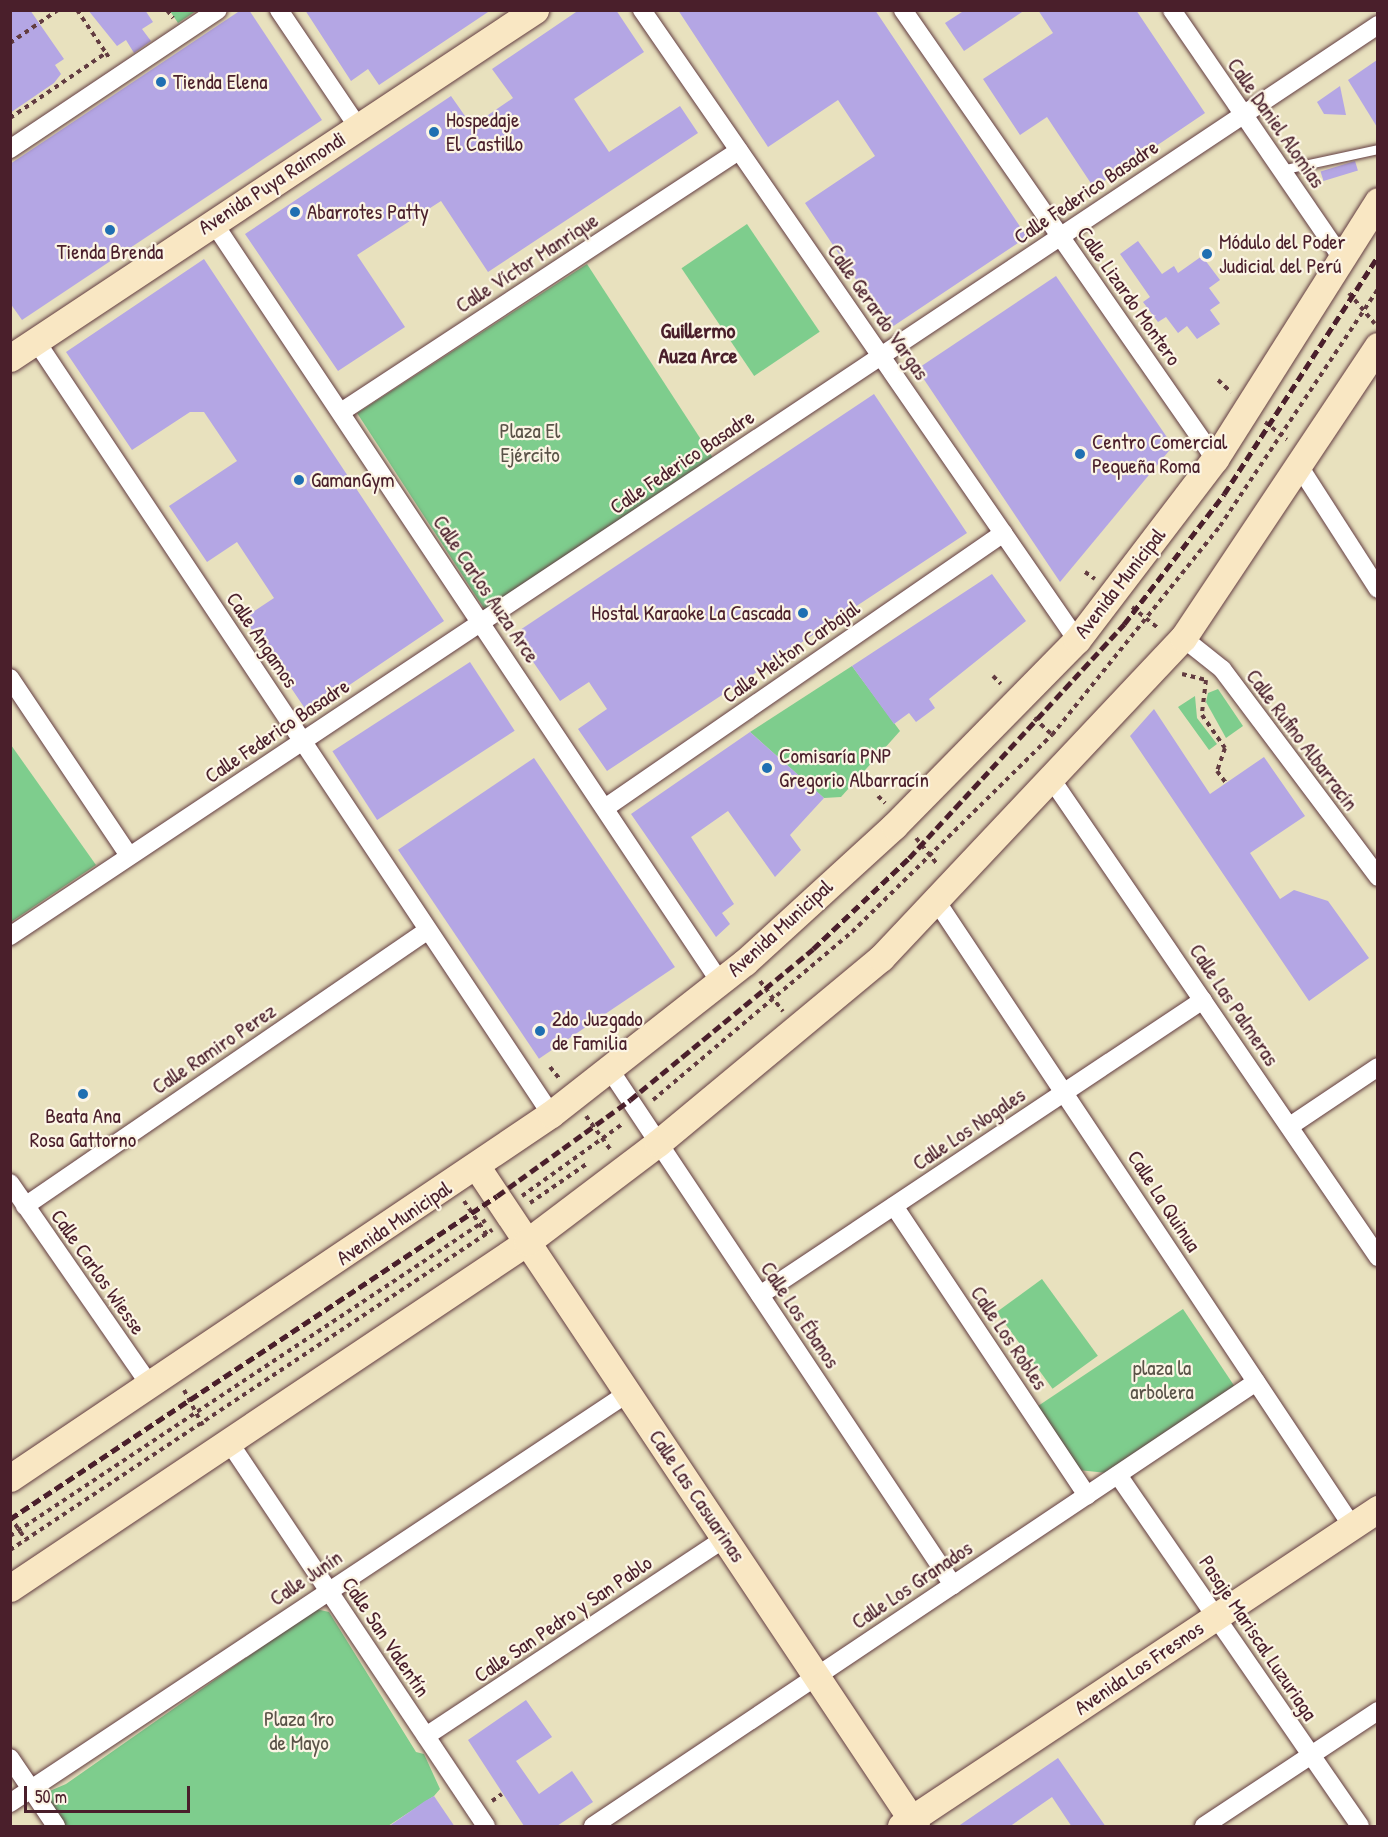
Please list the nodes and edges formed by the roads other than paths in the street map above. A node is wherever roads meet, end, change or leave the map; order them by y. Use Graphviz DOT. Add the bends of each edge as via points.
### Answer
graph roads {
  1 [pos="218,10"];
  2 [pos="279,10"];
  3 [pos="535,10"];
  4 [pos="642,10"];
  5 [pos="903,10"];
  6 [pos="1172,10"];
  7 [pos="1377,25"];
  8 [pos="1243,115"];
  9 [pos="358,127"];
  10 [pos="10,149"];
  11 [pos="1377,149"];
  12 [pos="739,151"];
  13 [pos="1281,170"];
  14 [pos="1377,201"];
  15 [pos="213,222"];
  16 [pos="1060,236"];
  17 [pos="1343,260"];
  18 [pos="36,341"];
  19 [pos="1377,346"];
  20 [pos="881,356"];
  21 [pos="10,358"];
  22 [pos="341,412"];
  23 [pos="1215,459"];
  24 [pos="1304,460"];
  25 [pos="1003,533"];
  26 [pos="1377,589"];
  27 [pos="481,622"];
  28 [pos="1077,640"];
  29 [pos="1180,643"];
  30 [pos="10,678"];
  31 [pos="302,741"];
  32 [pos="1052,780"];
  33 [pos="605,808"];
  34 [pos="129,856"];
  35 [pos="1371,858"];
  36 [pos="1377,877"];
  37 [pos="940,882"];
  38 [pos="428,930"];
  39 [pos="10,936"];
  40 [pos="720,982"];
  41 [pos="1203,1000"];
  42 [pos="1377,1067"];
  43 [pos="610,1071"];
  44 [pos="1065,1092"];
  45 [pos="551,1114"];
  46 [pos="1290,1126"];
  47 [pos="643,1128"];
  48 [pos="477,1167"];
  49 [pos="10,1183"];
  50 [pos="26,1206"];
  51 [pos="894,1206"];
  52 [pos="527,1242"];
  53 [pos="1377,1257"];
  54 [pos="760,1295"];
  55 [pos="1256,1382"];
  56 [pos="150,1385"];
  57 [pos="628,1393"];
  58 [pos="223,1446"];
  59 [pos="1118,1474"];
  60 [pos="10,1478"];
  61 [pos="1087,1496"];
  62 [pos="1377,1509"];
  63 [pos="1352,1526"];
  64 [pos="725,1538"];
  65 [pos="953,1586"];
  66 [pos="10,1588"];
  67 [pos="328,1590"];
  68 [pos="1216,1617"];
  69 [pos="817,1677"];
  70 [pos="1377,1711"];
  71 [pos="426,1736"];
  72 [pos="1311,1755"];
  73 [pos="10,1758"];
  74 [pos="31,1789"];
  75 [pos="10,1803"];
  76 [pos="910,1824"];
  77 [pos="56,1827"];
  78 [pos="486,1827"];
  79 [pos="593,1827"];
  80 [pos="1204,1827"];
  81 [pos="1360,1827"];
  1 -- 10 [label="street"];
  2 -- 9 [label="street"];
  3 -- 9 [label="main road, Avenida Puya Raimondi"];
  4 -- 12 [label="street, Calle Gerardo Vargas"];
  5 -- 16 [label="street, Calle Lizardo Montero"];
  6 -- 8 [label="street, Calle Daniel Alomias"];
  7 -- 8 [label="street, Calle Federico Basadre"];
  8 -- 13 [label="street, Calle Daniel Alomias"];
  8 -- 16 [label="street, Calle Federico Basadre"];
  9 -- 15 [label="main road, Avenida Puya Raimondi"];
  11 -- 13 [label="lane"];
  12 -- 20 [label="street, Calle Gerardo Vargas"];
  12 -- 22 [label="street, Calle Víctor Manrique"];
  13 -- 17 [label="street, Calle Daniel Alomias"];
  14 -- 17 [label="main road, Avenida Municipal"];
  15 -- 18 [label="main road, Avenida Puya Raimondi"];
  15 -- 22 [label="street, Calle Carlos Auza Arce"];
  16 -- 20 [label="street, Calle Federico Basadre"];
  16 -- 23 [label="street, Calle Lizardo Montero"];
  17 -- 23 [label="main road, Avenida Municipal"];
  18 -- 21 [label="main road, Avenida Puya Raimondi"];
  18 -- 31 [label="street, Calle Angamos"];
  19 -- 24 [label="main road"];
  20 -- 25 [label="street, Calle Gerardo Vargas"];
  20 -- 27 [label="street, Calle Federico Basadre"];
  22 -- 27 [label="street, Calle Carlos Auza Arce"];
  23 -- 28 [label="main road, Avenida Municipal"];
  24 -- 26 [label="street"];
  24 -- 29 [label="main road"];
  25 -- 28 [label="street, Calle Gerardo Vargas"];
  25 -- 33 [label="street, Calle Melton Carbajal"];
  27 -- 31 [label="street, Calle Federico Basadre"];
  27 -- 33 [label="street, Calle Carlos Auza Arce"];
  28 -- 40 [label="main road, Avenida Municipal" via="900,820"];
  29 -- 32 [label="main road"];
  29 -- 35 [label="street, Calle Rufino Albarracín" via="1222,669"];
  30 -- 34 [label="street"];
  31 -- 34 [label="street, Calle Federico Basadre"];
  31 -- 38 [label="street, Calle Angamos"];
  32 -- 37 [label="main road"];
  32 -- 41 [label="street, Calle Las Palmeras"];
  33 -- 40 [label="street, Calle Carlos Auza Arce"];
  34 -- 39 [label="street, Calle Federico Basadre"];
  35 -- 36 [label="street, Calle Rufino Albarracín"];
  37 -- 44 [label="street, Calle La Quinua"];
  37 -- 47 [label="main road" via="790,1020"];
  38 -- 45 [label="street, Calle Angamos"];
  38 -- 50 [label="street, Calle Ramiro Perez"];
  40 -- 43 [label="main road, Avenida Municipal"];
  41 -- 44 [label="street, Calle Los Nogales"];
  41 -- 46 [label="street, Calle Las Palmeras"];
  42 -- 46 [label="street"];
  43 -- 45 [label="main road, Avenida Municipal"];
  43 -- 47 [label="street, Calle Los Ébanos"];
  44 -- 51 [label="street, Calle Los Nogales"];
  44 -- 55 [label="street, Calle La Quinua"];
  45 -- 48 [label="main road, Avenida Municipal"];
  46 -- 53 [label="street, Calle Las Palmeras"];
  47 -- 52 [label="main road" via="617,1158"];
  47 -- 54 [label="street, Calle Los Ébanos"];
  48 -- 52 [label="main road, Calle Las Casuarinas" via="509,1209"];
  48 -- 56 [label="main road, Avenida Municipal"];
  49 -- 50 [label="street, Calle Carlos Wiesse"];
  50 -- 56 [label="street, Calle Carlos Wiesse"];
  51 -- 54 [label="street, Calle Los Nogales"];
  51 -- 61 [label="street, Calle Los Robles"];
  52 -- 57 [label="main road, Calle Las Casuarinas"];
  52 -- 58 [label="main road"];
  54 -- 65 [label="street, Calle Los Ébanos"];
  55 -- 59 [label="street, Calle Los Granados"];
  55 -- 63 [label="street, Calle La Quinua"];
  56 -- 60 [label="main road, Avenida Municipal"];
  57 -- 64 [label="main road, Calle Las Casuarinas"];
  57 -- 67 [label="street, Calle Junín"];
  58 -- 66 [label="main road"];
  58 -- 67 [label="street, Calle San Valentín"];
  59 -- 61 [label="street, Calle Los Granados"];
  59 -- 68 [label="street, Pasaje Mariscal Luzuriaga"];
  61 -- 65 [label="street, Calle Los Granados"];
  62 -- 63 [label="main road, Avenida Los Fresnos"];
  63 -- 68 [label="main road, Avenida Los Fresnos"];
  64 -- 69 [label="main road, Calle Las Casuarinas"];
  64 -- 71 [label="street, Calle San Pedro y San Pablo"];
  65 -- 69 [label="street, Calle Los Granados"];
  67 -- 71 [label="street, Calle San Valentín"];
  67 -- 74 [label="street, Calle Junín"];
  68 -- 72 [label="street, Pasaje Mariscal Luzuriaga"];
  68 -- 76 [label="main road, Avenida Los Fresnos"];
  69 -- 76 [label="main road, Calle Las Casuarinas"];
  69 -- 79 [label="street, Calle Los Granados"];
  70 -- 72 [label="street"];
  71 -- 78 [label="street, Calle San Valentín"];
  72 -- 80 [label="street"];
  72 -- 81 [label="street, Pasaje Mariscal Luzuriaga"];
  73 -- 74 [label="street"];
  74 -- 75 [label="street, Calle Junín"];
  74 -- 77 [label="street"];
}
